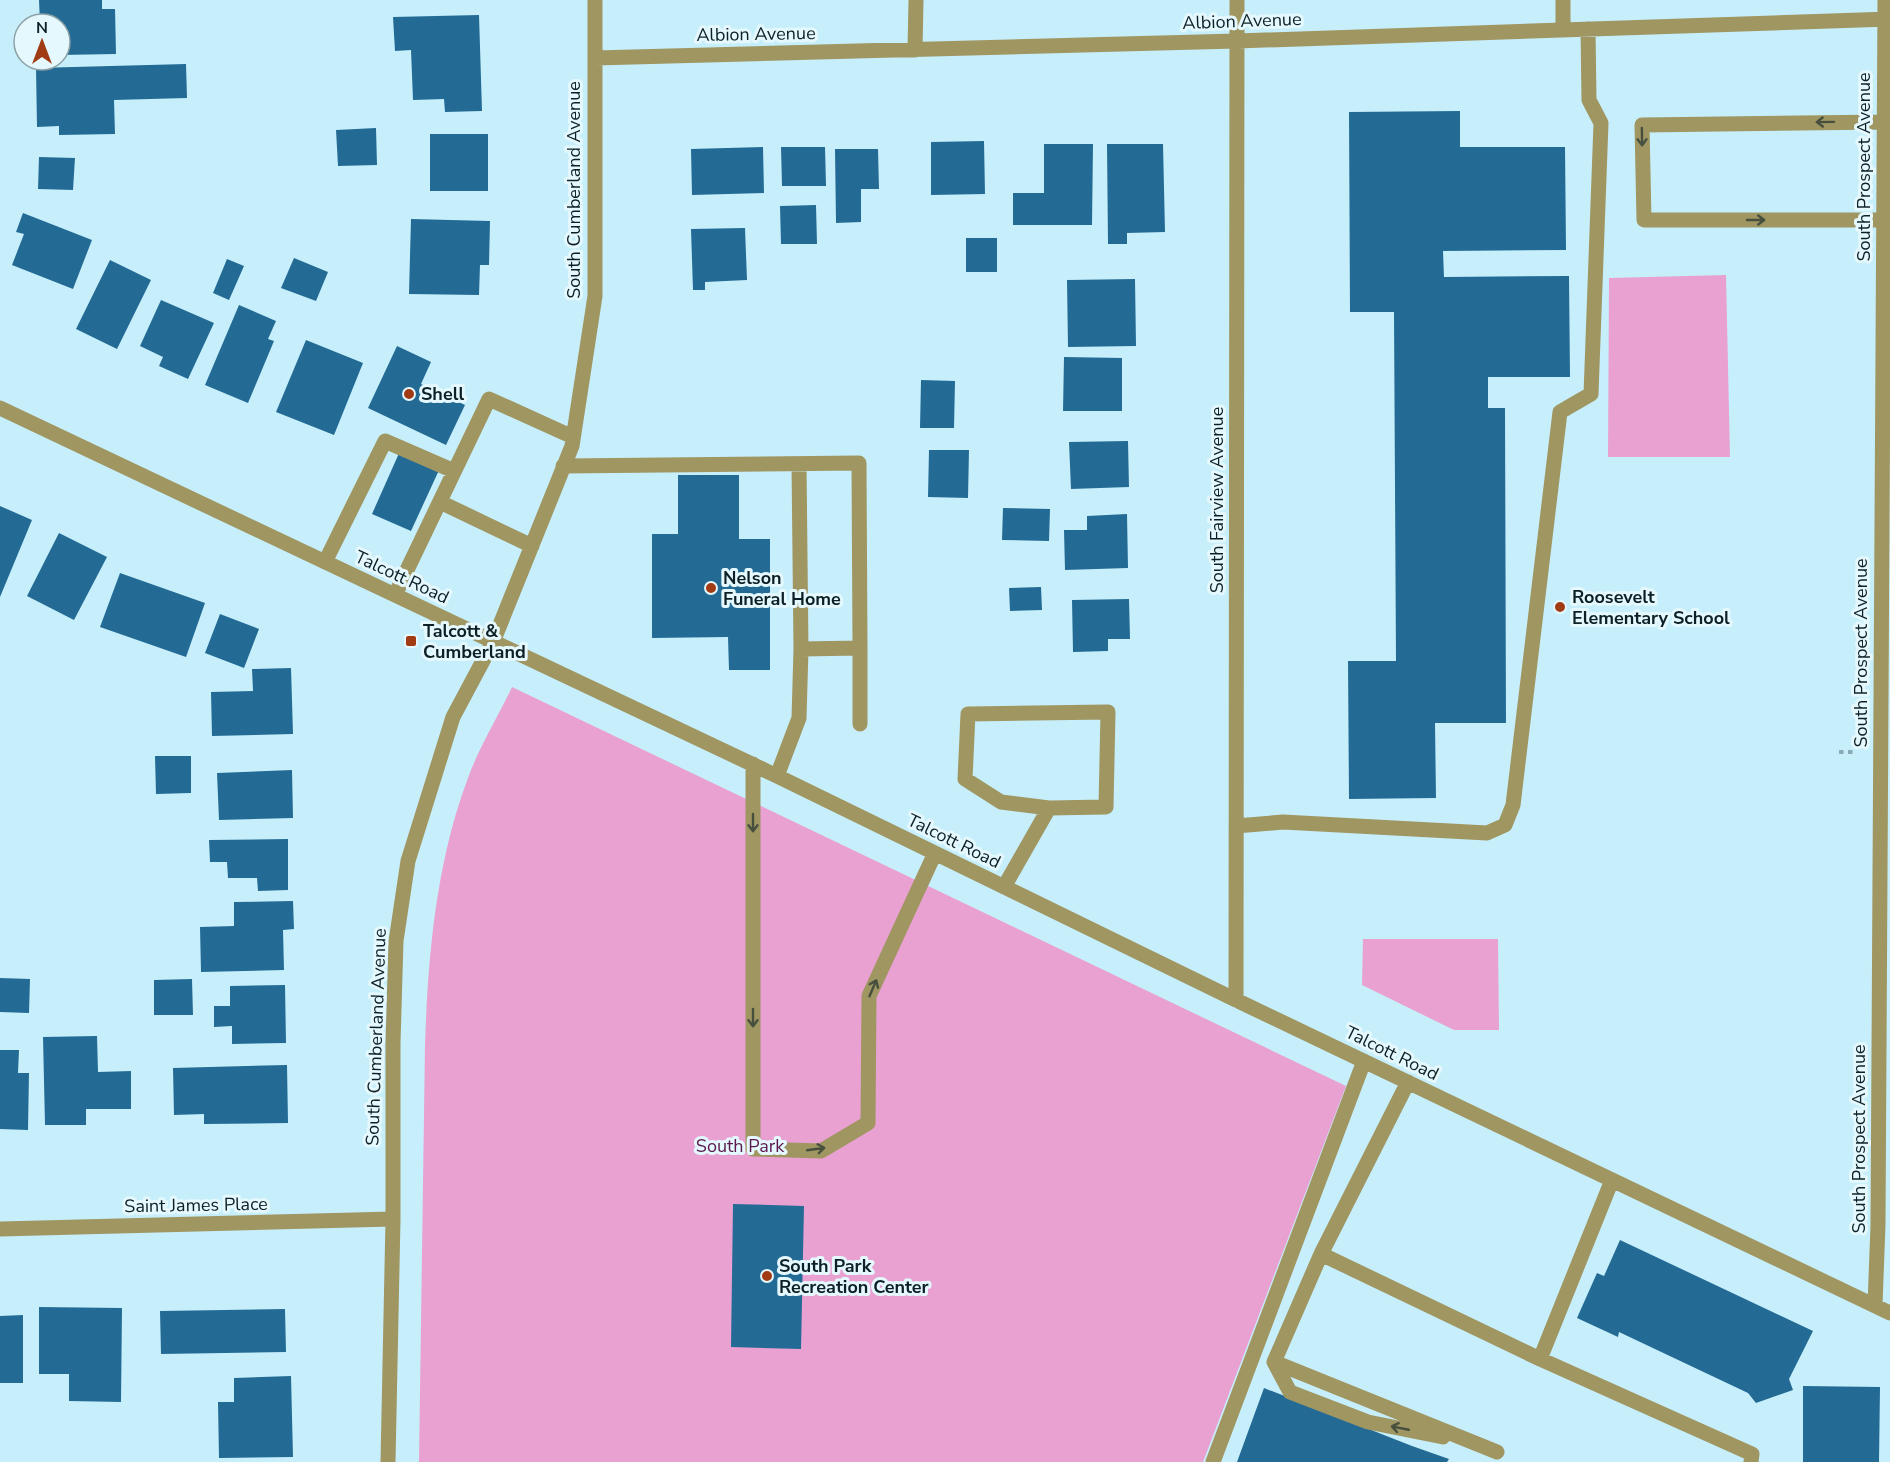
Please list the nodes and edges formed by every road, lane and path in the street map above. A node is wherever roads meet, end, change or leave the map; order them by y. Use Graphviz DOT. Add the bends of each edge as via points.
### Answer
graph roads {
  1 [pos="595,0"];
  2 [pos="916,0"];
  3 [pos="1237,0"];
  4 [pos="1563,0"];
  5 [pos="1885,0"];
  6 [pos="1887,19"];
  7 [pos="1588,29"];
  8 [pos="1563,30"];
  9 [pos="1237,41"];
  10 [pos="915,50"];
  11 [pos="595,58"];
  12 [pos="1884,122"];
  13 [pos="1883,220"];
  14 [pos="1887,251"];
  15 [pos="0,408"];
  16 [pos="573,437"];
  17 [pos="799,464"];
  18 [pos="1886,464"];
  19 [pos="563,466"];
  20 [pos="454,471"];
  21 [pos="440,502"];
  22 [pos="532,546"];
  23 [pos="324,562"];
  24 [pos="395,595"];
  25 [pos="493,642"];
  26 [pos="860,648"];
  27 [pos="801,649"];
  28 [pos="860,724"];
  29 [pos="753,764"];
  30 [pos="777,776"];
  31 [pos="1049,808"];
  32 [pos="1236,826"];
  33 [pos="935,853"];
  34 [pos="1004,887"];
  35 [pos="1236,1000"];
  36 [pos="1364,1061"];
  37 [pos="1408,1082"];
  38 [pos="1884,1154"];
  39 [pos="1612,1180"];
  40 [pos="393,1219"];
  41 [pos="0,1229"];
  42 [pos="1321,1254"];
  43 [pos="1875,1305"];
  44 [pos="1890,1312"];
  45 [pos="1540,1359"];
  46 [pos="1274,1362"];
  47 [pos="1478,1444"];
  48 [pos="1497,1452"];
  49 [pos="388,1462"];
  50 [pos="1213,1462"];
  51 [pos="1751,1462"];
  1 -- 11 [label="street, South Cumberland Avenue"];
  2 -- 10 [label="street"];
  3 -- 9 [label="street, South Fairview Avenue"];
  4 -- 8 [label="street"];
  5 -- 6 [label="street, South Prospect Avenue"];
  6 -- 7 [label="street, Albion Avenue"];
  6 -- 12 [label="street, South Prospect Avenue"];
  7 -- 8 [label="street, Albion Avenue"];
  7 -- 32 [label="street" via="1589,100 1600,123 1591,394 1560,412 1513,805 1505,825 1487,832 1282,822"];
  8 -- 9 [label="street, Albion Avenue"];
  9 -- 10 [label="street, Albion Avenue"];
  9 -- 32 [label="street, South Fairview Avenue"];
  10 -- 11 [label="street, Albion Avenue"];
  11 -- 16 [label="street, South Cumberland Avenue" via="595,296"];
  12 -- 13 [label="street, South Prospect Avenue"];
  12 -- 13 [label="street, one-way" via="1642,125 1644,220"];
  13 -- 14 [label="street, South Prospect Avenue"];
  14 -- 18 [label="street, South Prospect Avenue"];
  15 -- 23 [label="street, Talcott Road"];
  16 -- 19 [label="street, South Cumberland Avenue"];
  16 -- 20 [label="street" via="489,399"];
  17 -- 19 [label="street"];
  17 -- 26 [label="street" via="859,463"];
  17 -- 27 [label="street"];
  18 -- 38 [label="street, South Prospect Avenue"];
  19 -- 22 [label="street, South Cumberland Avenue"];
  20 -- 21 [label="street"];
  20 -- 23 [label="street" via="385,441"];
  21 -- 22 [label="street"];
  21 -- 24 [label="street"];
  22 -- 25 [label="street, South Cumberland Avenue"];
  23 -- 24 [label="street, Talcott Road"];
  24 -- 25 [label="street, Talcott Road"];
  25 -- 29 [label="street, Talcott Road"];
  25 -- 40 [label="street, South Cumberland Avenue" via="453,717 408,861 396,941"];
  26 -- 27 [label="street"];
  26 -- 28 [label="street"];
  27 -- 30 [label="street" via="800,718"];
  29 -- 30 [label="street, Talcott Road"];
  29 -- 33 [label="street, one-way" via="753,1149 821,1151 868,1123 869,996"];
  30 -- 33 [label="street, Talcott Road"];
  31 -- 31 [label="street" via="1106,807 1108,712 968,714 965,779 1001,802"];
  31 -- 34 [label="street"];
  32 -- 35 [label="street, South Fairview Avenue"];
  33 -- 34 [label="street, Talcott Road"];
  34 -- 35 [label="street, Talcott Road"];
  35 -- 36 [label="street, Talcott Road"];
  36 -- 37 [label="street, Talcott Road"];
  36 -- 50 [label="street"];
  37 -- 39 [label="street, Talcott Road"];
  37 -- 42 [label="street"];
  38 -- 43 [label="street, South Prospect Avenue"];
  39 -- 43 [label="street, Talcott Road"];
  39 -- 45 [label="street"];
  40 -- 41 [label="street, Saint James Place"];
  40 -- 49 [label="street, South Cumberland Avenue"];
  42 -- 45 [label="street"];
  42 -- 46 [label="street"];
  43 -- 44 [label="street, Talcott Road"];
  45 -- 51 [label="street" via="1752,1454"];
  46 -- 47 [label="street"];
  47 -- 46 [label="street, one-way" via="1368,1422 1290,1392"];
  47 -- 48 [label="street"];
}
